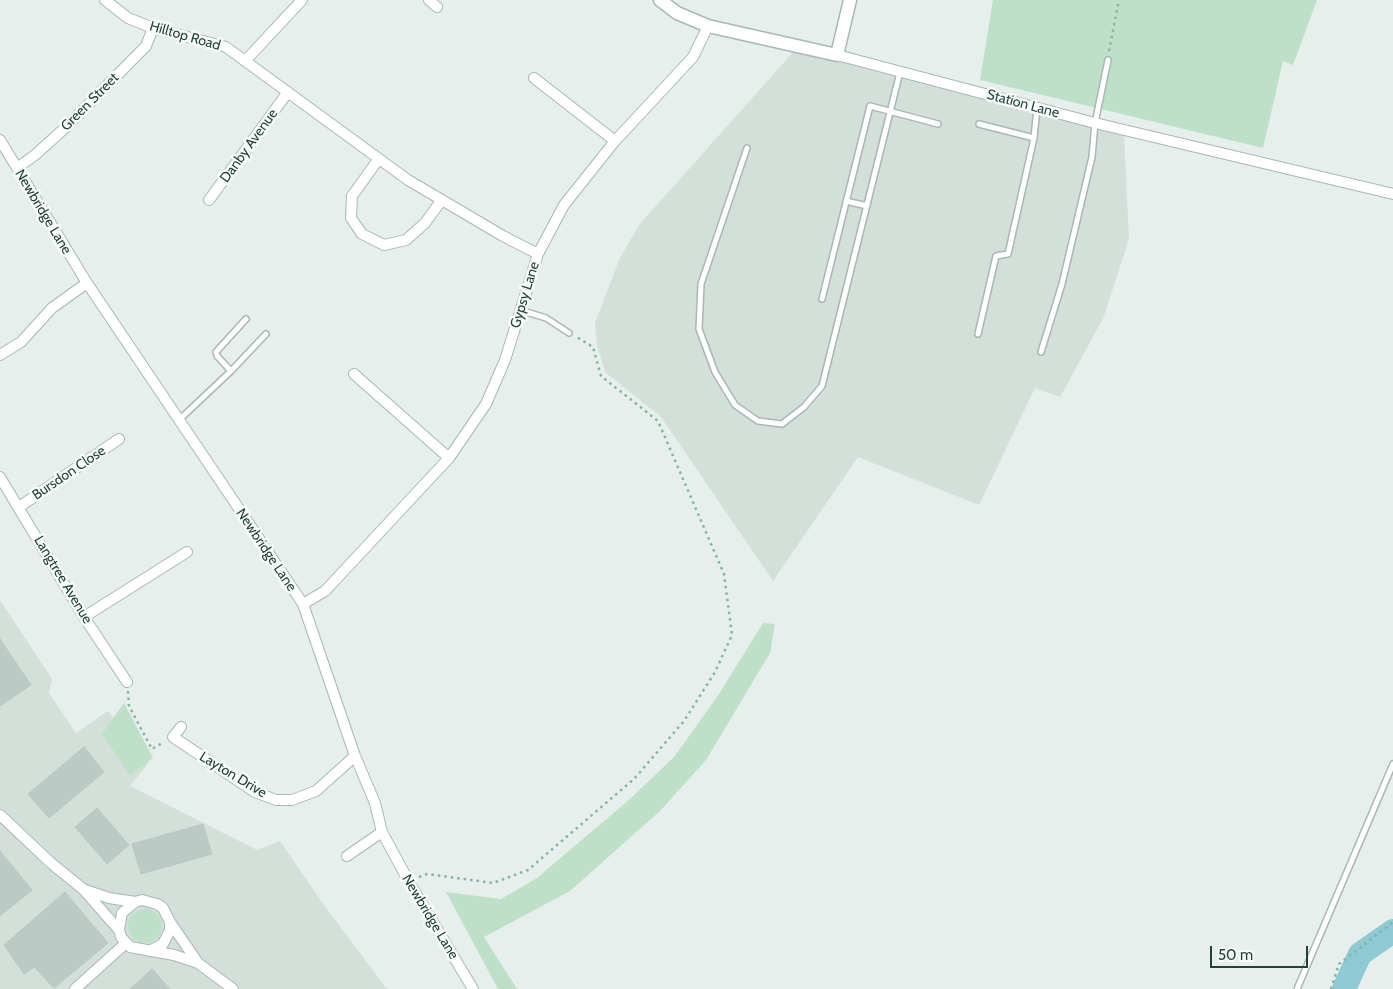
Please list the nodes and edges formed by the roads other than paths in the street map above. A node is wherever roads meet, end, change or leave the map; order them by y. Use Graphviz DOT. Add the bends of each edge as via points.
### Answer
graph roads {
  1 [pos="105,0"];
  2 [pos="302,0"];
  3 [pos="660,0"];
  4 [pos="850,0"];
  5 [pos="708,26"];
  6 [pos="153,28"];
  7 [pos="837,55"];
  8 [pos="1108,60"];
  9 [pos="245,61"];
  10 [pos="900,71"];
  11 [pos="534,78"];
  12 [pos="288,92"];
  13 [pos="1038,108"];
  14 [pos="890,111"];
  15 [pos="1095,123"];
  16 [pos="938,124"];
  17 [pos="979,124"];
  18 [pos="1034,138"];
  19 [pos="0,140"];
  20 [pos="615,141"];
  21 [pos="746,148"];
  22 [pos="378,160"];
  23 [pos="17,168"];
  24 [pos="1393,194"];
  25 [pos="209,200"];
  26 [pos="846,200"];
  27 [pos="440,201"];
  28 [pos="867,206"];
  29 [pos="538,254"];
  30 [pos="87,283"];
  31 [pos="822,299"];
  32 [pos="520,310"];
  33 [pos="246,319"];
  34 [pos="569,332"];
  35 [pos="266,334"];
  36 [pos="978,334"];
  37 [pos="1041,352"];
  38 [pos="0,355"];
  39 [pos="231,371"];
  40 [pos="354,374"];
  41 [pos="179,420"];
  42 [pos="119,439"];
  43 [pos="449,458"];
  44 [pos="0,477"];
  45 [pos="19,507"];
  46 [pos="188,552"];
  47 [pos="303,604"];
  48 [pos="84,617"];
  49 [pos="127,682"];
  50 [pos="181,727"];
  51 [pos="355,756"];
  52 [pos="1393,764"];
  53 [pos="0,815"];
  54 [pos="382,832"];
  55 [pos="347,856"];
  56 [pos="83,890"];
  57 [pos="135,902"];
  58 [pos="170,922"];
  59 [pos="119,930"];
  60 [pos="126,943"];
  61 [pos="149,951"];
  62 [pos="198,964"];
  63 [pos="75,989"];
  64 [pos="234,989"];
  65 [pos="473,989"];
  66 [pos="1297,989"];
  1 -- 6 [label="street, Hilltop Road" via="128,18"];
  2 -- 9 [label="street"];
  3 -- 5 [label="street, Station Lane" via="677,13"];
  4 -- 7 [label="street"];
  5 -- 7 [label="street, Station Lane"];
  5 -- 20 [label="street, Gypsy Lane" via="693,57"];
  6 -- 9 [label="street, Hilltop Road" via="226,48"];
  6 -- 23 [label="street, Green Street" via="146,46 66,127"];
  7 -- 10 [label="street, Station Lane"];
  8 -- 15 [label="lane"];
  9 -- 12 [label="street"];
  10 -- 13 [label="street, Station Lane"];
  10 -- 14 [label="lane"];
  11 -- 20 [label="street"];
  12 -- 22 [label="street"];
  12 -- 25 [label="street, Danby Avenue"];
  13 -- 15 [label="street, Station Lane"];
  13 -- 18 [label="lane"];
  14 -- 16 [label="lane"];
  14 -- 26 [label="lane" via="870,106"];
  14 -- 28 [label="lane"];
  15 -- 24 [label="street, Station Lane"];
  15 -- 37 [label="lane" via="1092,157 1062,284"];
  17 -- 18 [label="lane"];
  18 -- 36 [label="lane" via="1008,254 996,256"];
  19 -- 23 [label="street, Newbridge Lane"];
  20 -- 29 [label="street, Gypsy Lane" via="564,205"];
  21 -- 28 [label="lane" via="701,284 699,329 715,372 735,406 758,420 782,424 804,407 822,386"];
  22 -- 27 [label="street"];
  22 -- 27 [label="street" via="352,196 351,218 362,234 384,245 406,240"];
  23 -- 30 [label="street, Newbridge Lane"];
  26 -- 28 [label="lane"];
  26 -- 31 [label="lane"];
  27 -- 29 [label="street"];
  29 -- 32 [label="street, Gypsy Lane"];
  30 -- 38 [label="street" via="52,308 21,342"];
  30 -- 41 [label="street, Newbridge Lane"];
  32 -- 34 [label="lane" via="546,318"];
  32 -- 43 [label="street, Gypsy Lane" via="505,360 486,404"];
  33 -- 39 [label="lane" via="216,352"];
  35 -- 39 [label="lane"];
  39 -- 41 [label="lane"];
  40 -- 43 [label="street"];
  41 -- 47 [label="street, Newbridge Lane"];
  42 -- 45 [label="street, Bursdon Close"];
  43 -- 47 [label="street, Gypsy Lane" via="325,590"];
  44 -- 45 [label="street, Langtree Avenue"];
  45 -- 48 [label="street, Langtree Avenue"];
  46 -- 48 [label="street"];
  47 -- 51 [label="street, Newbridge Lane"];
  48 -- 49 [label="street, Langtree Avenue"];
  50 -- 51 [label="street, Layton Drive" via="173,737 255,792 276,800 292,800 316,791"];
  51 -- 54 [label="street, Newbridge Lane" via="375,803"];
  52 -- 66 [label="lane"];
  53 -- 56 [label="street"];
  54 -- 55 [label="street"];
  54 -- 65 [label="street, Newbridge Lane"];
  56 -- 57 [label="street"];
  56 -- 59 [label="street"];
  57 -- 58 [label="street" via="142,900 157,904"];
  57 -- 59 [label="street" via="122,913"];
  58 -- 61 [label="street" via="167,937"];
  58 -- 62 [label="street"];
  59 -- 60 [label="street"];
  60 -- 61 [label="street" via="136,950"];
  60 -- 63 [label="street"];
  61 -- 62 [label="street" via="174,955"];
  62 -- 64 [label="street"];
}
